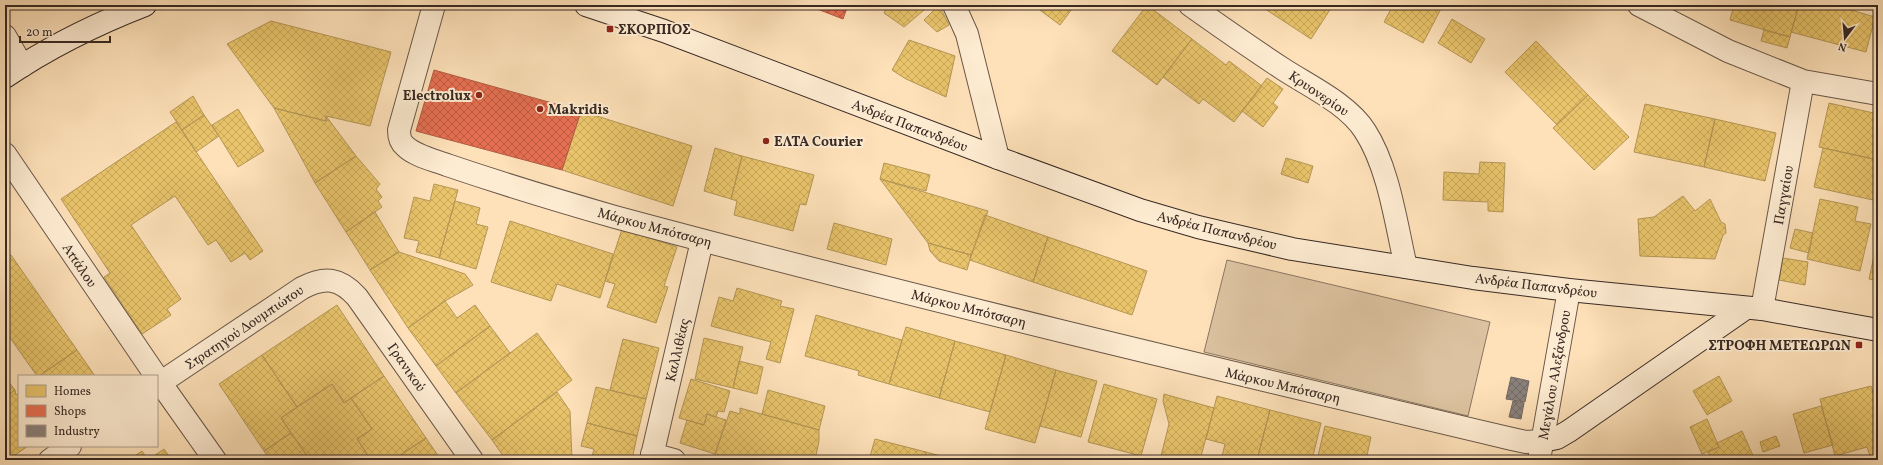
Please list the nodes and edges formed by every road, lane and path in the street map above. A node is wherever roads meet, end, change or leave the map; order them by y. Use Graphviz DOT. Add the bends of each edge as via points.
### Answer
graph roads {
  1 [pos="145,5"];
  2 [pos="434,5"];
  3 [pos="586,5"];
  4 [pos="954,5"];
  5 [pos="1190,5"];
  6 [pos="1640,5"];
  7 [pos="5,36"];
  8 [pos="13,71"];
  9 [pos="1803,81"];
  10 [pos="1878,94"];
  11 [pos="5,154"];
  12 [pos="998,158"];
  13 [pos="702,241"];
  14 [pos="1406,267"];
  15 [pos="335,281"];
  16 [pos="1569,290"];
  17 [pos="1754,309"];
  18 [pos="1878,330"];
  19 [pos="154,375"];
  20 [pos="158,381"];
  21 [pos="69,447"];
  22 [pos="1540,451"];
  23 [pos="651,457"];
  24 [pos="50,460"];
  25 [pos="215,460"];
  26 [pos="472,460"];
  27 [pos="674,460"];
  1 -- 8 [label="street" via="82,32"];
  2 -- 13 [label="street, Μάρκου Μπότσαρη" via="399,130 403,145 411,151 519,189"];
  3 -- 12 [label="street, Ανδρέα Παπανδρέου" via="664,31"];
  4 -- 12 [label="street" via="967,34"];
  5 -- 14 [label="street, Κρυονερίου" via="1356,119 1372,144 1380,164"];
  6 -- 9 [label="street" via="1728,51"];
  7 -- 8 [label="street"];
  9 -- 10 [label="street"];
  9 -- 17 [label="street, Παγγαίου"];
  11 -- 19 [label="street, Αττάλου"];
  12 -- 14 [label="street, Ανδρέα Παπανδρέου" via="1140,210 1198,227 1292,249"];
  13 -- 22 [label="street, Μάρκου Μπότσαρη" via="1260,380 1526,442"];
  13 -- 23 [label="street, Καλλιθέας"];
  14 -- 16 [label="street, Ανδρέα Παπανδρέου"];
  15 -- 20 [label="street, Στρατηγού Δουμπιώτου" via="314,282 302,288"];
  15 -- 26 [label="street, Γρανικού" via="347,286 357,297"];
  16 -- 17 [label="street, Ανδρέα Παπανδρέου"];
  16 -- 22 [label="street, Μεγάλου Αλεξάνδρου"];
  17 -- 18 [label="street, Ανδρέα Παπανδρέου"];
  17 -- 22 [label="street, Μάρκου Μπότσαρη" via="1696,344"];
  20 -- 25 [label="street, Αττάλου"];
  21 -- 24 [label="street"];
  23 -- 27 [label="street"];
}
